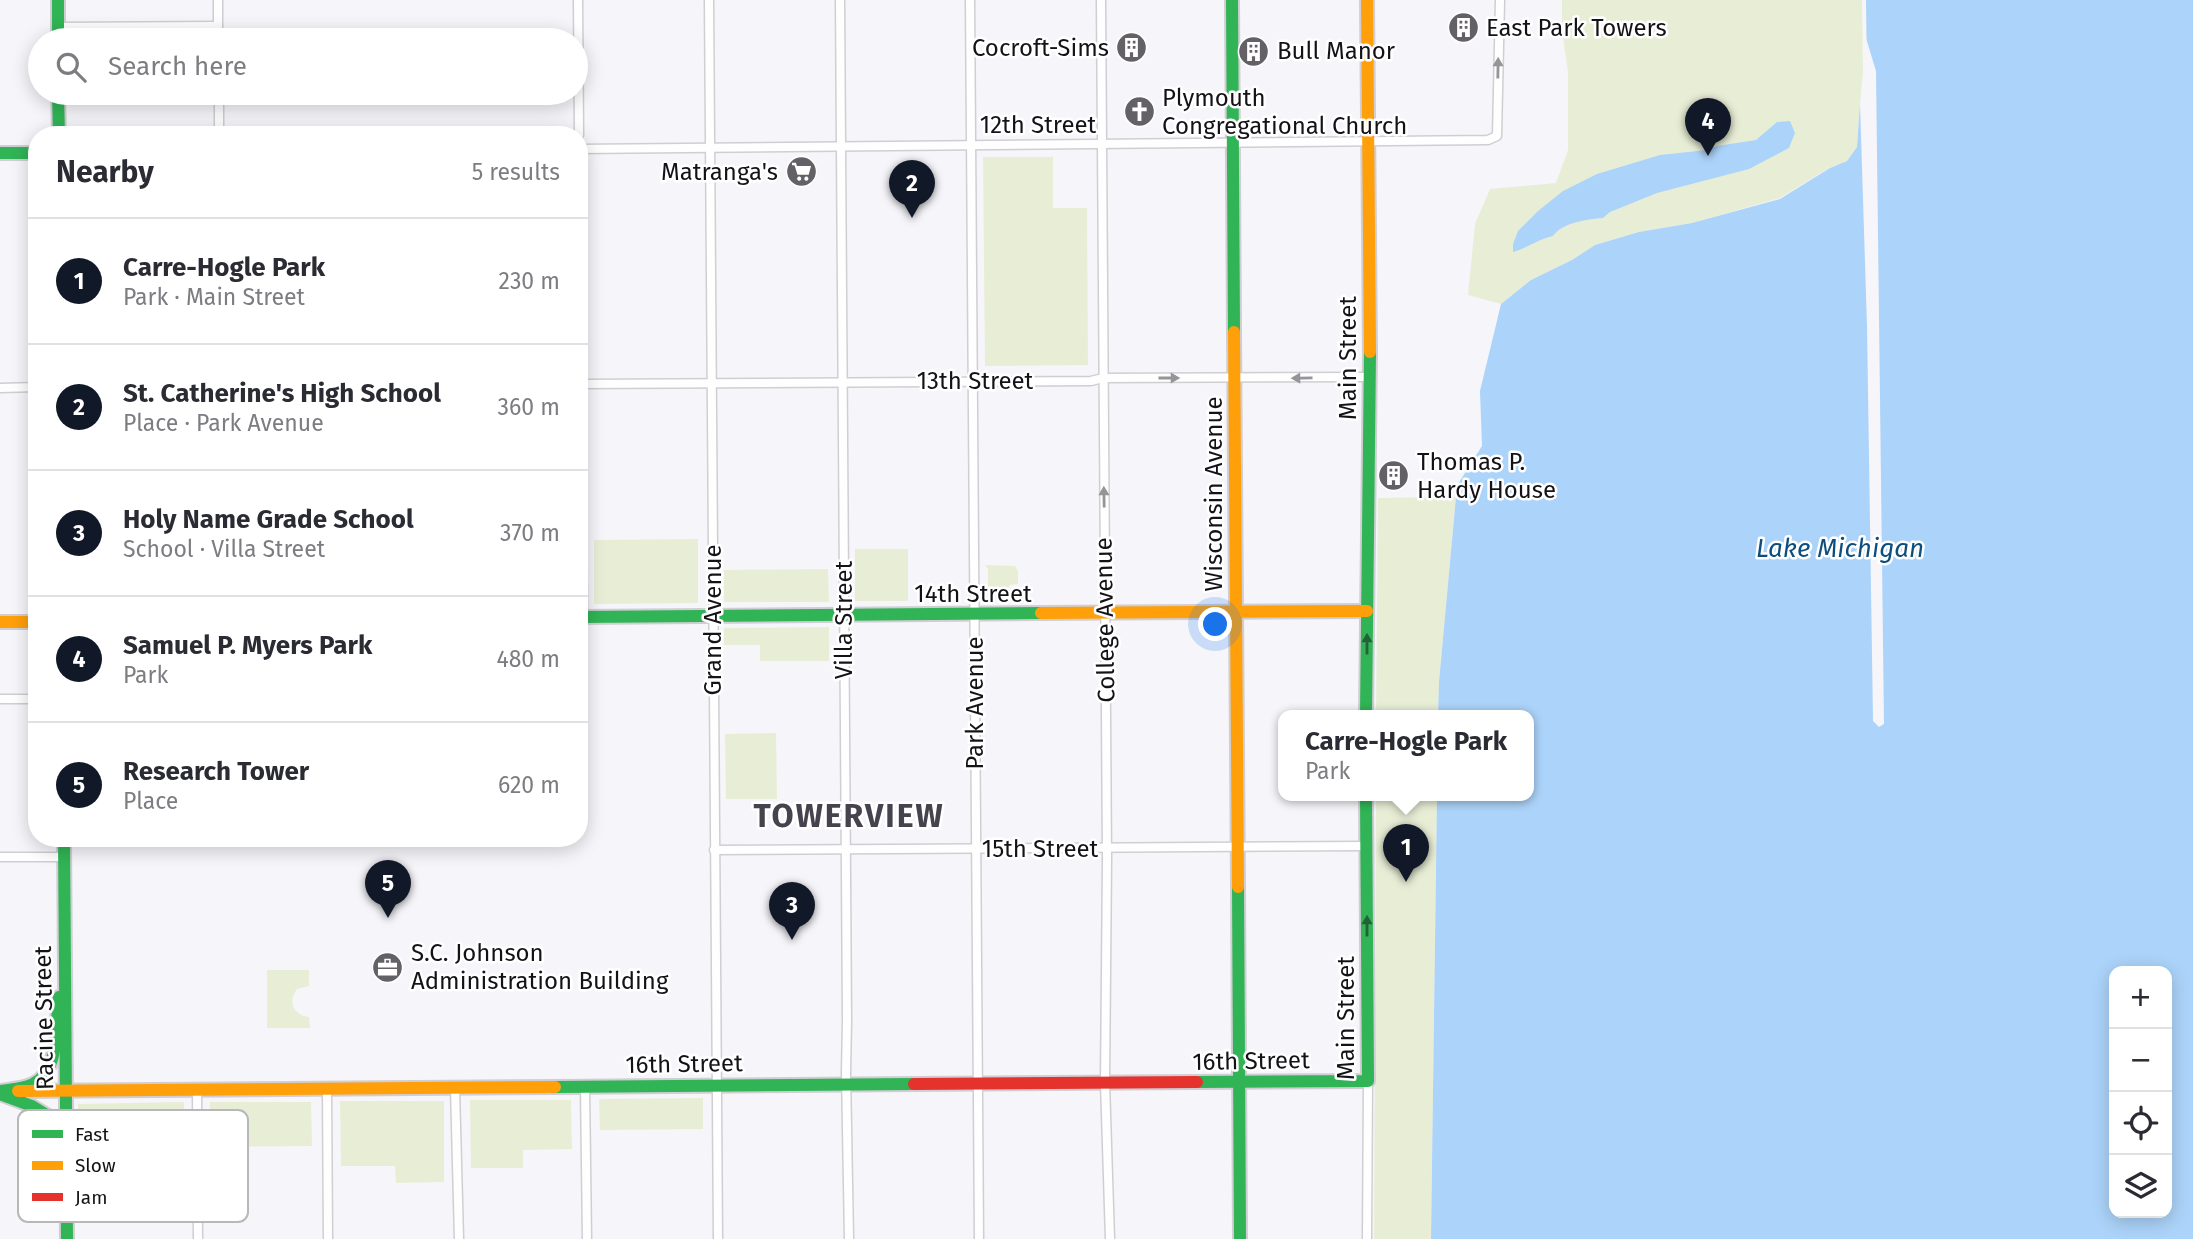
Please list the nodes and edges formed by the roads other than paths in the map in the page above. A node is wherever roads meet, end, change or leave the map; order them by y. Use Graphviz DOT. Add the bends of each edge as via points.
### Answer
graph roads {
  1 [pos="58,0"];
  2 [pos="218,0"];
  3 [pos="578,0"];
  4 [pos="709,0"];
  5 [pos="840,0"];
  6 [pos="970,0"];
  7 [pos="1101,0"];
  8 [pos="1232,0"];
  9 [pos="1367,0"];
  10 [pos="1500,0"];
  11 [pos="218,26"];
  12 [pos="58,28"];
  13 [pos="178,28"];
  14 [pos="577,28"];
  15 [pos="58,105"];
  16 [pos="219,105"];
  17 [pos="578,105"];
  18 [pos="59,126"];
  19 [pos="219,126"];
  20 [pos="579,126"];
  21 [pos="1368,141"];
  22 [pos="1233,144"];
  23 [pos="1102,145"];
  24 [pos="971,146"];
  25 [pos="841,147"];
  26 [pos="710,148"];
  27 [pos="588,149"];
  28 [pos="0,153"];
  29 [pos="28,153"];
  30 [pos="1370,377"];
  31 [pos="1103,378"];
  32 [pos="1234,379"];
  33 [pos="973,380"];
  34 [pos="842,382"];
  35 [pos="712,383"];
  36 [pos="588,384"];
  37 [pos="28,387"];
  38 [pos="0,388"];
  39 [pos="1367,611"];
  40 [pos="1236,613"];
  41 [pos="1105,614"];
  42 [pos="975,615"];
  43 [pos="844,616"];
  44 [pos="588,617"];
  45 [pos="713,617"];
  46 [pos="0,622"];
  47 [pos="28,622"];
  48 [pos="0,699"];
  49 [pos="28,699"];
  50 [pos="1366,710"];
  51 [pos="1366,801"];
  52 [pos="1366,845"];
  53 [pos="64,847"];
  54 [pos="1238,847"];
  55 [pos="976,849"];
  56 [pos="1107,849"];
  57 [pos="714,850"];
  58 [pos="846,850"];
  59 [pos="64,856"];
  60 [pos="0,857"];
  61 [pos="65,984"];
  62 [pos="1368,1081"];
  63 [pos="1240,1082"];
  64 [pos="846,1083"];
  65 [pos="1105,1083"];
  66 [pos="978,1084"];
  67 [pos="716,1085"];
  68 [pos="585,1086"];
  69 [pos="455,1088"];
  70 [pos="327,1089"];
  71 [pos="197,1090"];
  72 [pos="66,1091"];
  73 [pos="0,1092"];
  74 [pos="39,1110"];
  75 [pos="66,1110"];
  76 [pos="197,1110"];
  77 [pos="328,1239"];
  78 [pos="459,1239"];
  79 [pos="587,1239"];
  80 [pos="718,1239"];
  81 [pos="849,1239"];
  82 [pos="979,1239"];
  83 [pos="1110,1239"];
  84 [pos="1240,1239"];
  85 [pos="1367,1239"];
  1 -- 12 [label="street"];
  2 -- 11 [label="street"];
  3 -- 14 [label="street"];
  4 -- 26 [label="street, Grand Avenue"];
  5 -- 25 [label="street, Villa Street"];
  6 -- 24 [label="street, Park Avenue"];
  7 -- 23 [label="street, College Avenue"];
  8 -- 22 [label="street, Wisconsin Avenue"];
  9 -- 21 [label="street, Main Street"];
  21 -- 10 [label="street, 12th Street, one-way" via="1488,140 1497,136"];
  11 -- 13 [label="street"];
  15 -- 18 [label="street"];
  16 -- 19 [label="street"];
  17 -- 20 [label="street"];
  21 -- 22 [label="street, 12th Street"];
  21 -- 30 [label="street, Main Street"];
  22 -- 23 [label="street, 12th Street"];
  22 -- 32 [label="street, Wisconsin Avenue"];
  23 -- 24 [label="street, 12th Street"];
  23 -- 31 [label="street, College Avenue"];
  24 -- 25 [label="street, 12th Street"];
  24 -- 33 [label="street, Park Avenue"];
  25 -- 26 [label="street, 12th Street"];
  25 -- 34 [label="street, Villa Street"];
  26 -- 27 [label="street, 12th Street"];
  26 -- 35 [label="street, Grand Avenue"];
  28 -- 29 [label="street"];
  30 -- 32 [label="street, 13th Street, one-way"];
  30 -- 39 [label="street, Main Street"];
  31 -- 32 [label="street, 13th Street, one-way"];
  31 -- 33 [label="street, 13th Street" via="1091,382"];
  41 -- 31 [label="street, College Avenue, one-way"];
  32 -- 40 [label="street, Wisconsin Avenue"];
  33 -- 34 [label="street, 13th Street"];
  33 -- 42 [label="street, Park Avenue"];
  34 -- 35 [label="street, 13th Street"];
  34 -- 43 [label="street, Villa Street"];
  35 -- 36 [label="street, 13th Street"];
  35 -- 45 [label="street, Grand Avenue"];
  37 -- 38 [label="street"];
  39 -- 40 [label="street, 14th Street"];
  50 -- 39 [label="street, Main Street, one-way"];
  40 -- 41 [label="street, 14th Street"];
  40 -- 54 [label="street, Wisconsin Avenue"];
  41 -- 42 [label="street, 14th Street"];
  41 -- 56 [label="street, College Avenue"];
  42 -- 43 [label="street, 14th Street"];
  42 -- 55 [label="street, Park Avenue"];
  43 -- 45 [label="street, 14th Street"];
  43 -- 58 [label="street, Villa Street"];
  44 -- 45 [label="street, 14th Street"];
  45 -- 57 [label="street, Grand Avenue"];
  46 -- 47 [label="street"];
  48 -- 49 [label="street"];
  51 -- 52 [label="street, Main Street"];
  52 -- 54 [label="street, 15th Street"];
  62 -- 52 [label="street, Main Street, one-way"];
  53 -- 59 [label="street, Racine Street"];
  54 -- 56 [label="street, 15th Street"];
  54 -- 63 [label="street, Wisconsin Avenue"];
  55 -- 56 [label="street, 15th Street"];
  55 -- 58 [label="street, 15th Street"];
  55 -- 66 [label="street, Park Avenue"];
  56 -- 65 [label="street, College Avenue"];
  57 -- 58 [label="street, 15th Street"];
  57 -- 67 [label="street, Grand Avenue"];
  58 -- 64 [label="street, Villa Street"];
  59 -- 60 [label="street"];
  59 -- 61 [label="street, Racine Street"];
  61 -- 72 [label="street, Racine Street"];
  61 -- 73 [label="street" via="58,998 48,1070 37,1083"];
  62 -- 63 [label="street, 16th Street"];
  62 -- 85 [label="street, Main Street"];
  63 -- 65 [label="street, 16th Street"];
  63 -- 84 [label="street, Wisconsin Avenue"];
  64 -- 66 [label="street, 16th Street"];
  64 -- 67 [label="street, 16th Street"];
  64 -- 81 [label="street, Villa Street"];
  65 -- 66 [label="street, 16th Street"];
  65 -- 83 [label="street, College Avenue"];
  66 -- 82 [label="street, Park Avenue"];
  67 -- 68 [label="street, 16th Street"];
  67 -- 80 [label="street, Grand Avenue"];
  68 -- 69 [label="street, 16th Street"];
  68 -- 79 [label="street"];
  69 -- 70 [label="street, 16th Street"];
  69 -- 78 [label="street"];
  70 -- 71 [label="street, 16th Street"];
  70 -- 77 [label="street"];
  71 -- 72 [label="street, 16th Street"];
  71 -- 76 [label="street"];
  72 -- 73 [label="street, 16th Street"];
  72 -- 75 [label="street, Racine Street"];
  73 -- 74 [label="street"];
}
